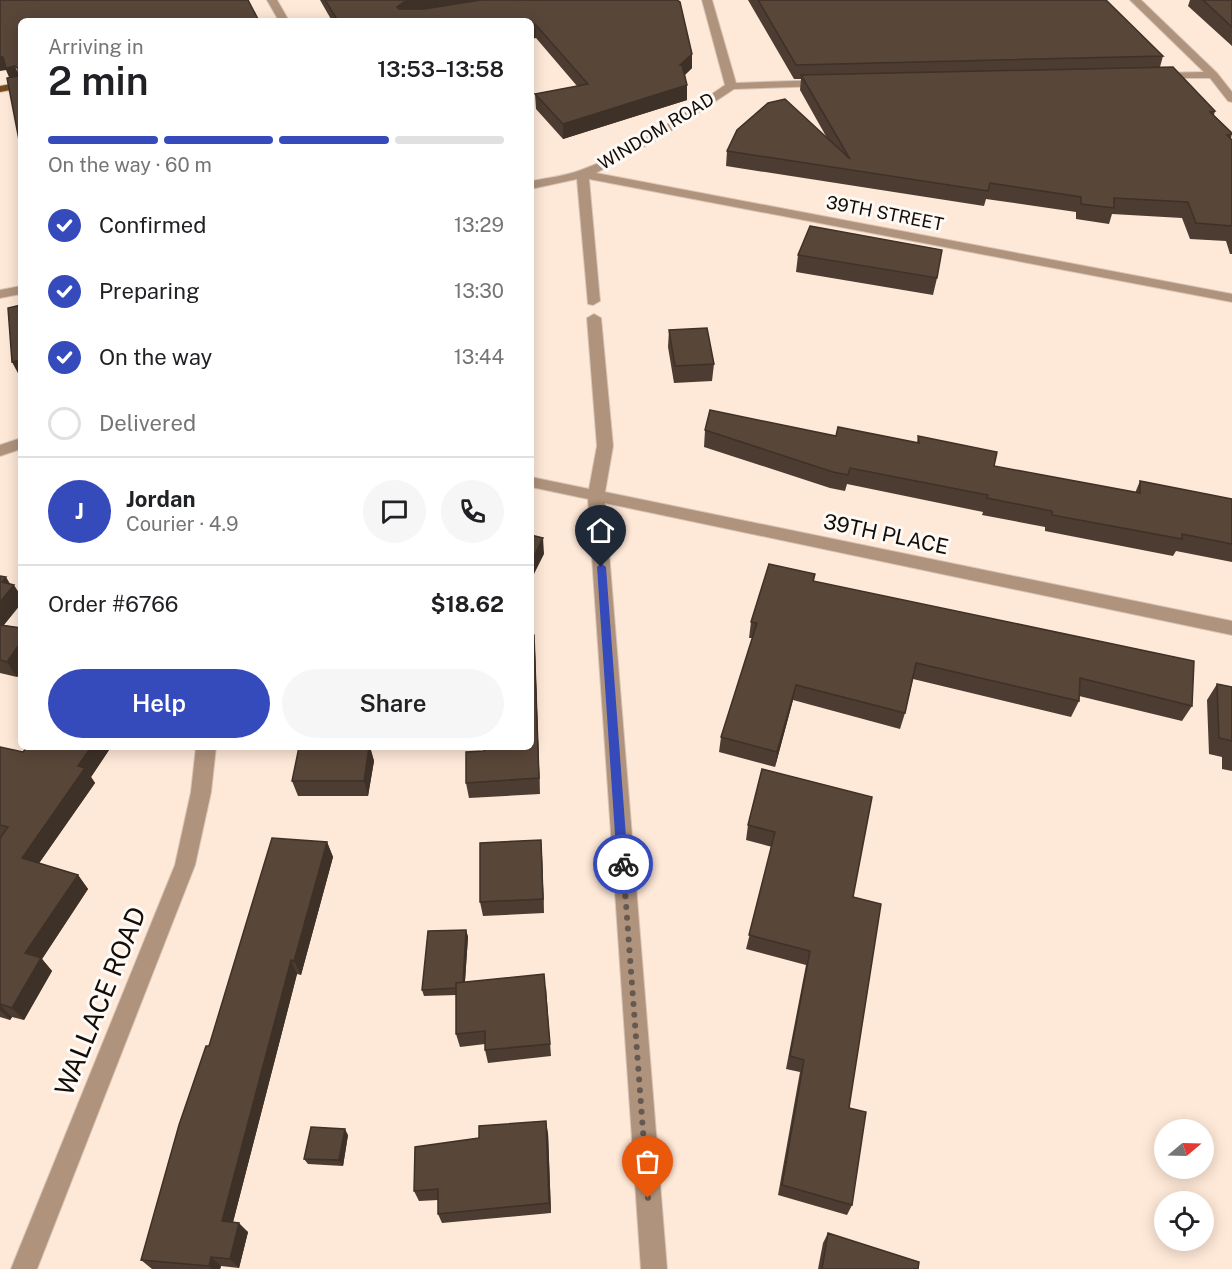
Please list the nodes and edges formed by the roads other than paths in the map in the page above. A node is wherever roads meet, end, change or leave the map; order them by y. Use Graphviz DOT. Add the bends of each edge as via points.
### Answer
graph roads {
  1 [pos="272,0"];
  2 [pos="707,0"];
  3 [pos="1135,0"];
  4 [pos="282,18"];
  5 [pos="1213,75"];
  6 [pos="1143,76"];
  7 [pos="838,83"];
  8 [pos="18,86"];
  9 [pos="731,86"];
  10 [pos="0,89"];
  11 [pos="1232,99"];
  12 [pos="583,174"];
  13 [pos="534,183"];
  14 [pos="18,291"];
  15 [pos="0,294"];
  16 [pos="1232,298"];
  17 [pos="18,444"];
  18 [pos="0,451"];
  19 [pos="534,483"];
  20 [pos="596,496"];
  21 [pos="1232,628"];
  22 [pos="206,750"];
  23 [pos="24,1269"];
  24 [pos="654,1269"];
  1 -- 4 [label="street"];
  2 -- 9 [label="street, WINDOM ROAD"];
  3 -- 5 [label="street"];
  5 -- 6 [label="street"];
  5 -- 11 [label="street"];
  7 -- 9 [label="street"];
  8 -- 10 [label="main road"];
  9 -- 12 [label="street, WINDOM ROAD" via="618,159"];
  12 -- 13 [label="street, 39TH STREET"];
  12 -- 16 [label="street, 39TH STREET"];
  12 -- 20 [label="street, WINDOM ROAD" via="605,446"];
  14 -- 15 [label="street"];
  17 -- 18 [label="street"];
  19 -- 20 [label="street, 39TH PLACE"];
  20 -- 21 [label="street, 39TH PLACE"];
  20 -- 24 [label="street, WINDOM ROAD"];
  22 -- 23 [label="street, WALLACE ROAD" via="185,866"];
}
